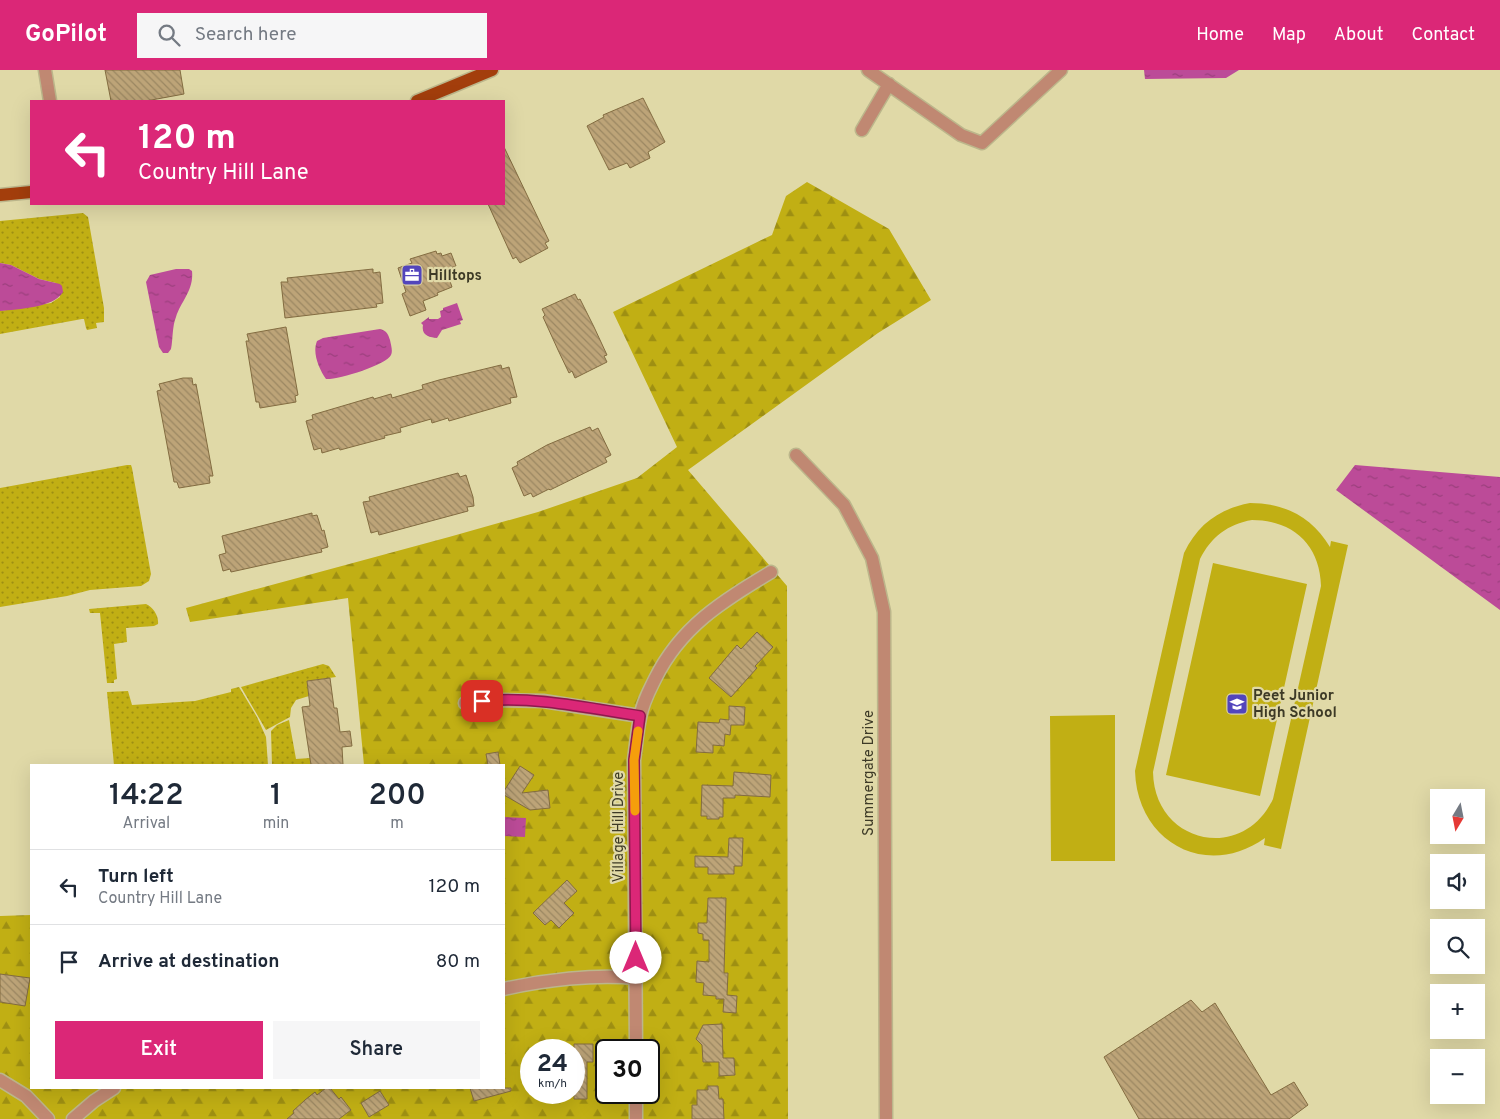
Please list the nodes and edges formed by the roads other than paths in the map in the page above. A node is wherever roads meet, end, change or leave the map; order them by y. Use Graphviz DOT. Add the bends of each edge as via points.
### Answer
graph roads {
  1 [pos="45,70"];
  2 [pos="492,70"];
  3 [pos="868,70"];
  4 [pos="1061,70"];
  5 [pos="889,84"];
  6 [pos="50,100"];
  7 [pos="419,100"];
  8 [pos="862,130"];
  9 [pos="30,192"];
  10 [pos="0,195"];
  11 [pos="796,454"];
  12 [pos="771,572"];
  13 [pos="465,703"];
  14 [pos="640,716"];
  15 [pos="636,978"];
  16 [pos="505,989"];
  17 [pos="636,1039"];
  18 [pos="0,1080"];
  19 [pos="112,1089"];
  20 [pos="636,1104"];
  21 [pos="48,1119"];
  22 [pos="73,1119"];
  23 [pos="636,1119"];
  24 [pos="886,1119"];
  1 -- 6 [label="street"];
  2 -- 7 [label="main road"];
  3 -- 5 [label="street"];
  4 -- 5 [label="street" via="982,144 961,135"];
  5 -- 8 [label="street"];
  9 -- 10 [label="main road"];
  11 -- 24 [label="street, Summergate Drive" via="844,505 872,558 884,612"];
  12 -- 14 [label="street, Village Hill Drive" via="723,602 679,640 662,664"];
  13 -- 14 [label="street" via="543,701"];
  14 -- 15 [label="street, Village Hill Drive" via="634,760"];
  15 -- 16 [label="street" via="565,980"];
  15 -- 17 [label="street, Village Hill Drive"];
  18 -- 21 [label="street" via="26,1096"];
  19 -- 22 [label="street"];
  20 -- 23 [label="street"];
}
